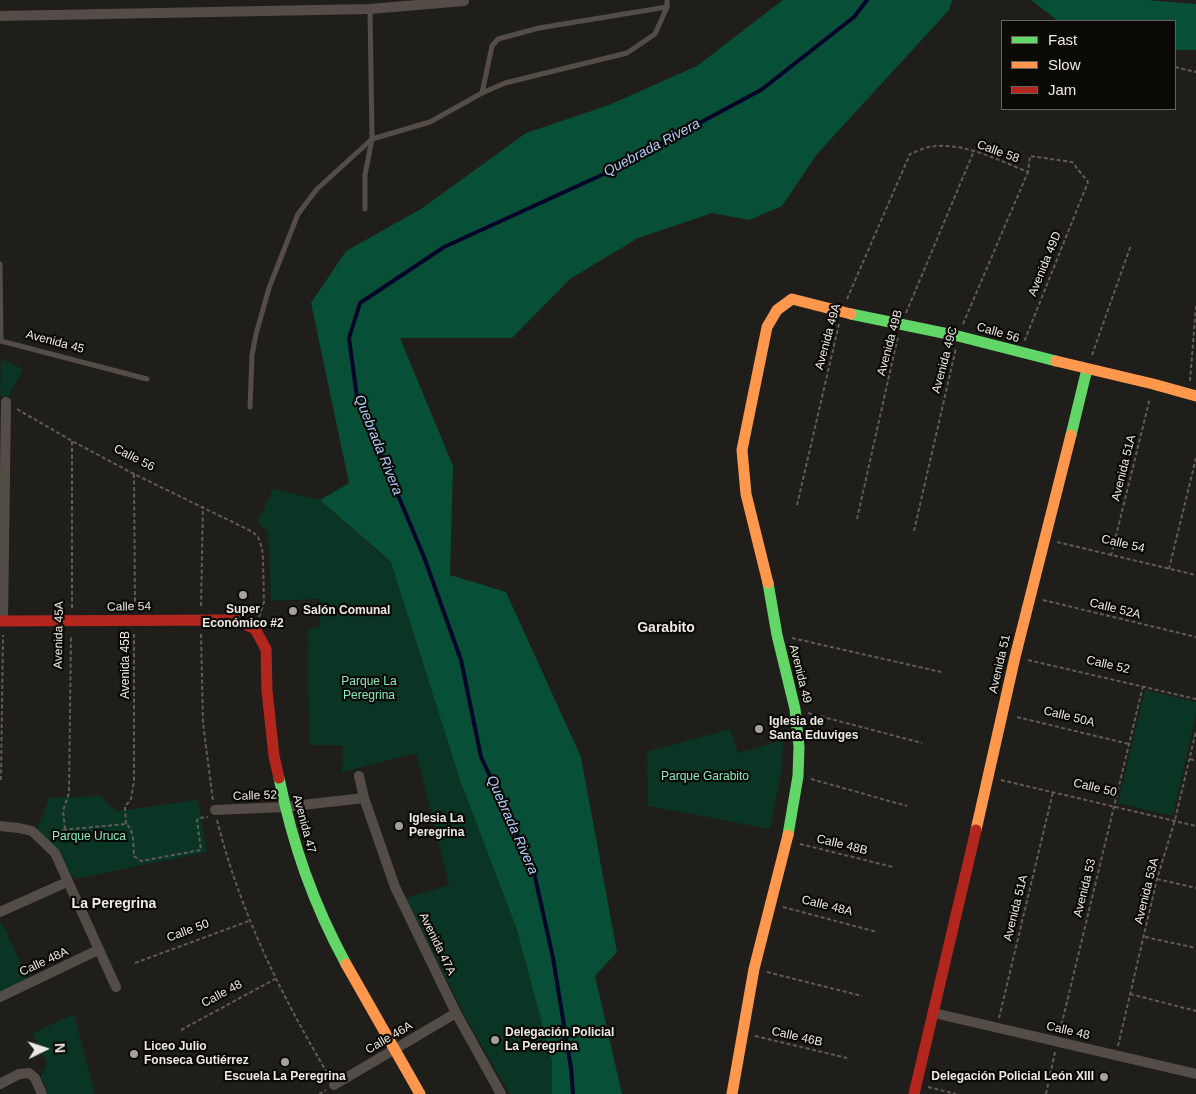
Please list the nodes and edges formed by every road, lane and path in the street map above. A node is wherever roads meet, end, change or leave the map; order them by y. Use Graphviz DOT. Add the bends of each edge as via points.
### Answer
graph roads {
  1 [pos="667,0"];
  2 [pos="468,1"];
  3 [pos="666,7"];
  4 [pos="370,9"];
  5 [pos="0,16"];
  6 [pos="1176,67"];
  7 [pos="1196,72"];
  8 [pos="482,93"];
  9 [pos="372,139"];
  10 [pos="974,151"];
  11 [pos="910,154"];
  12 [pos="1028,172"];
  13 [pos="1088,182"];
  14 [pos="365,209"];
  15 [pos="1131,245"];
  16 [pos="0,264"];
  17 [pos="792,299"];
  18 [pos="1196,306"];
  19 [pos="841,312"];
  20 [pos="901,325"];
  21 [pos="958,336"];
  22 [pos="1019,354"];
  23 [pos="1087,370"];
  24 [pos="147,379"];
  25 [pos="1153,384"];
  26 [pos="1192,394"];
  27 [pos="6,402"];
  28 [pos="250,407"];
  29 [pos="72,441"];
  30 [pos="1196,458"];
  31 [pos="134,474"];
  32 [pos="797,505"];
  33 [pos="857,519"];
  34 [pos="914,531"];
  35 [pos="1045,539"];
  36 [pos="1111,556"];
  37 [pos="1169,569"];
  38 [pos="1196,575"];
  39 [pos="1030,597"];
  40 [pos="2,621"];
  41 [pos="134,621"];
  42 [pos="72,622"];
  43 [pos="255,629"];
  44 [pos="777,635"];
  45 [pos="1196,637"];
  46 [pos="1015,657"];
  47 [pos="941,672"];
  48 [pos="1143,686"];
  49 [pos="1196,698"];
  50 [pos="795,709"];
  51 [pos="1004,713"];
  52 [pos="1196,730"];
  53 [pos="922,743"];
  54 [pos="1129,744"];
  55 [pos="1190,759"];
  56 [pos="1196,761"];
  57 [pos="359,776"];
  58 [pos="798,776"];
  59 [pos="987,777"];
  60 [pos="1,780"];
  61 [pos="1053,792"];
  62 [pos="364,798"];
  63 [pos="907,806"];
  64 [pos="1114,806"];
  65 [pos="285,807"];
  66 [pos="211,813"];
  67 [pos="1175,820"];
  68 [pos="126,824"];
  69 [pos="1196,826"];
  70 [pos="3,828"];
  71 [pos="65,829"];
  72 [pos="787,841"];
  73 [pos="44,842"];
  74 [pos="892,867"];
  75 [pos="1157,879"];
  76 [pos="68,882"];
  77 [pos="1196,888"];
  78 [pos="771,904"];
  79 [pos="0,912"];
  80 [pos="249,921"];
  81 [pos="877,932"];
  82 [pos="1144,937"];
  83 [pos="1196,948"];
  84 [pos="98,950"];
  85 [pos="135,964"];
  86 [pos="754,968"];
  87 [pos="275,979"];
  88 [pos="116,987"];
  89 [pos="1129,994"];
  90 [pos="862,996"];
  91 [pos="0,997"];
  92 [pos="1196,1011"];
  93 [pos="456,1013"];
  94 [pos="934,1013"];
  95 [pos="996,1028"];
  96 [pos="180,1030"];
  97 [pos="743,1033"];
  98 [pos="1057,1042"];
  99 [pos="393,1049"];
  100 [pos="1116,1055"];
  101 [pos="847,1058"];
  102 [pos="1196,1074"];
  103 [pos="0,1084"];
  104 [pos="334,1085"];
  105 [pos="915,1089"];
  106 [pos="42,1094"];
  107 [pos="420,1094"];
  108 [pos="501,1094"];
  109 [pos="732,1094"];
  110 [pos="956,1094"];
  111 [pos="1046,1094"];
  1 -- 3 [label="lane"];
  2 -- 4 [label="street"];
  3 -- 8 [label="lane" via="655,34 627,53 505,83"];
  3 -- 8 [label="lane" via="539,28 498,39 492,46"];
  4 -- 5 [label="street"];
  4 -- 9 [label="lane"];
  6 -- 7 [label="path"];
  8 -- 9 [label="lane" via="430,122"];
  9 -- 14 [label="lane" via="365,175"];
  9 -- 28 [label="lane" via="317,189 298,214 256,334"];
  10 -- 11 [label="path, Calle 58" via="928,147"];
  10 -- 12 [label="path, Calle 58"];
  10 -- 20 [label="path, Avenida 49B"];
  11 -- 19 [label="path, Avenida 49A"];
  12 -- 13 [label="path, Calle 58" via="1030,156 1072,162"];
  12 -- 21 [label="path, Avenida 49C"];
  13 -- 22 [label="path, Avenida 49D"];
  15 -- 23 [label="path"];
  16 -- 24 [label="lane, Avenida 45" via="1,341"];
  17 -- 19 [label="street, Calle 56"];
  17 -- 44 [label="street, Avenida 49" via="777,310 767,327 742,450 746,494 765,568"];
  18 -- 26 [label="path"];
  19 -- 20 [label="street, Calle 56"];
  19 -- 32 [label="path, Avenida 49A"];
  20 -- 21 [label="street, Calle 56"];
  20 -- 33 [label="path, Avenida 49B"];
  21 -- 22 [label="street, Calle 56"];
  21 -- 34 [label="path, Avenida 49C"];
  22 -- 23 [label="street, Calle 56"];
  23 -- 25 [label="street, Calle 56"];
  23 -- 35 [label="street, Avenida 51"];
  25 -- 26 [label="street, Calle 56"];
  25 -- 36 [label="path, Avenida 51A"];
  27 -- 29 [label="path, Calle 56"];
  27 -- 40 [label="street"];
  29 -- 31 [label="path, Calle 56"];
  29 -- 42 [label="path, Avenida 45A"];
  30 -- 37 [label="path"];
  31 -- 41 [label="path, Avenida 45B"];
  31 -- 43 [label="path, Calle 56" via="246,527 258,537 262,548 264,602"];
  35 -- 36 [label="path, Calle 54"];
  35 -- 39 [label="street, Avenida 51"];
  36 -- 37 [label="path, Calle 54"];
  37 -- 38 [label="path, Calle 54"];
  39 -- 45 [label="path, Calle 52A"];
  39 -- 46 [label="street, Avenida 51"];
  40 -- 42 [label="street, Calle 54"];
  40 -- 60 [label="path"];
  41 -- 42 [label="street, Calle 54"];
  41 -- 43 [label="street, Calle 54" via="237,620"];
  41 -- 68 [label="path, Avenida 45B" via="134,781 131,799 125,807"];
  42 -- 71 [label="path, Avenida 45A" via="69,793 64,811"];
  43 -- 65 [label="street, Avenida 47" via="266,649 274,756"];
  44 -- 47 [label="path"];
  44 -- 50 [label="street, Avenida 49"];
  46 -- 48 [label="path, Calle 52"];
  46 -- 51 [label="street, Avenida 51"];
  48 -- 49 [label="path, Calle 52"];
  48 -- 54 [label="path, Avenida 53"];
  50 -- 53 [label="path"];
  50 -- 58 [label="street, Avenida 49"];
  51 -- 54 [label="path, Calle 50A"];
  51 -- 59 [label="street, Avenida 51"];
  52 -- 55 [label="path, Avenida 53A"];
  54 -- 64 [label="path, Avenida 53"];
  55 -- 56 [label="path"];
  55 -- 67 [label="path, Avenida 53A"];
  57 -- 62 [label="street"];
  58 -- 63 [label="path"];
  58 -- 72 [label="street, Avenida 49"];
  59 -- 61 [label="path, Calle 50"];
  59 -- 94 [label="street, Avenida 51"];
  61 -- 64 [label="path, Calle 50"];
  61 -- 95 [label="path, Avenida 51A"];
  62 -- 65 [label="street, Calle 52"];
  62 -- 93 [label="street, Avenida 47A" via="395,887"];
  64 -- 67 [label="path, Calle 50"];
  64 -- 98 [label="path, Avenida 53"];
  65 -- 66 [label="street, Calle 52"];
  65 -- 99 [label="street, Avenida 47" via="303,870 325,924"];
  66 -- 68 [label="path" via="197,820 201,850 141,861 134,856 131,831"];
  67 -- 69 [label="path, Calle 50"];
  67 -- 75 [label="path, Avenida 53A"];
  68 -- 71 [label="path"];
  70 -- 73 [label="street" via="32,832"];
  71 -- 73 [label="path" via="53,833"];
  72 -- 74 [label="path, Calle 48B"];
  72 -- 78 [label="street, Avenida 49"];
  73 -- 76 [label="street" via="55,853"];
  75 -- 77 [label="path"];
  75 -- 82 [label="path, Avenida 53A"];
  76 -- 79 [label="street"];
  76 -- 84 [label="street"];
  78 -- 81 [label="path, Calle 48A"];
  78 -- 86 [label="street, Avenida 49"];
  80 -- 85 [label="path, Calle 50"];
  82 -- 83 [label="path"];
  82 -- 89 [label="path, Avenida 53A"];
  84 -- 88 [label="street"];
  84 -- 91 [label="street, Calle 48A"];
  86 -- 90 [label="path"];
  86 -- 97 [label="street, Avenida 49"];
  87 -- 96 [label="path, Calle 48"];
  89 -- 92 [label="path"];
  89 -- 100 [label="path, Avenida 53A"];
  93 -- 99 [label="street, Calle 46A"];
  93 -- 108 [label="street, Avenida 47A"];
  94 -- 95 [label="street, Calle 48"];
  94 -- 105 [label="street, Avenida 51"];
  95 -- 98 [label="street, Calle 48"];
  97 -- 101 [label="path, Calle 46B"];
  97 -- 109 [label="street, Avenida 49"];
  98 -- 100 [label="street, Calle 48"];
  98 -- 111 [label="path, Avenida 53"];
  99 -- 104 [label="street, Calle 46A"];
  99 -- 107 [label="street, Avenida 47"];
  100 -- 102 [label="street, Calle 48"];
  103 -- 106 [label="street" via="29,1072"];
  105 -- 110 [label="path"];
}
